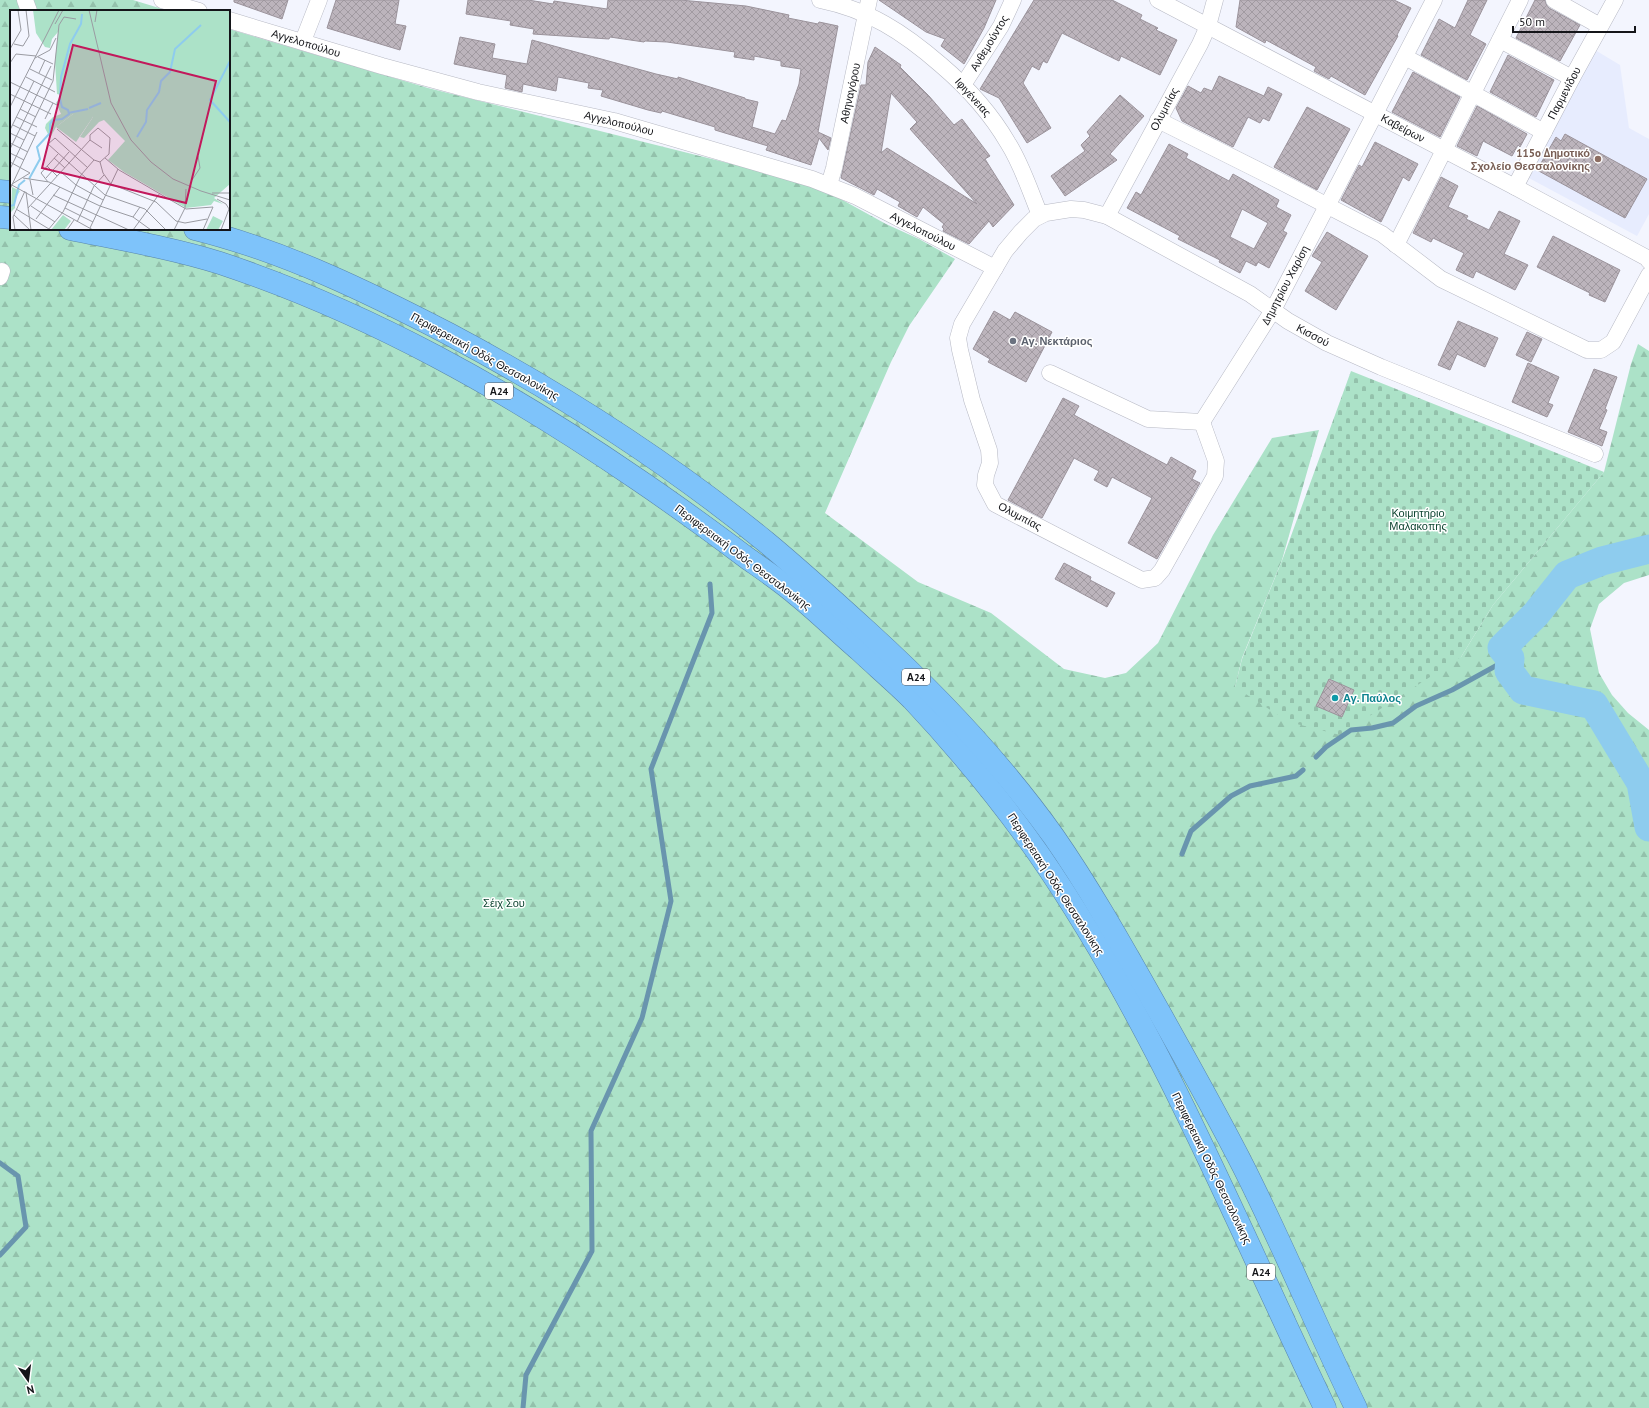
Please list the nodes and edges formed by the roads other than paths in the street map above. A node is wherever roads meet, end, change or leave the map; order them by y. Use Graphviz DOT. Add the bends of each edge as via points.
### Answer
graph roads {
  1 [pos="25,0"];
  2 [pos="162,0"];
  3 [pos="319,0"];
  4 [pos="820,0"];
  5 [pos="1013,0"];
  6 [pos="1158,0"];
  7 [pos="1215,0"];
  8 [pos="1520,0"];
  9 [pos="1554,0"];
  10 [pos="1615,0"];
  11 [pos="1432,1"];
  12 [pos="867,7"];
  13 [pos="29,10"];
  14 [pos="196,10"];
  15 [pos="230,20"];
  16 [pos="1208,26"];
  17 [pos="1600,26"];
  18 [pos="1500,40"];
  19 [pos="303,41"];
  20 [pos="1405,57"];
  21 [pos="1572,78"];
  22 [pos="963,85"];
  23 [pos="1472,92"];
  24 [pos="1374,113"];
  25 [pos="1158,120"];
  26 [pos="1544,132"];
  27 [pos="1444,150"];
  28 [pos="829,185"];
  29 [pos="1515,187"];
  30 [pos="0,190"];
  31 [pos="10,192"];
  32 [pos="1326,205"];
  33 [pos="1040,215"];
  34 [pos="1107,216"];
  35 [pos="0,217"];
  36 [pos="10,218"];
  37 [pos="75,230"];
  38 [pos="197,230"];
  39 [pos="1396,245"];
  40 [pos="1648,260"];
  41 [pos="995,268"];
  42 [pos="1649,275"];
  43 [pos="1273,310"];
  44 [pos="1050,372"];
  45 [pos="1202,422"];
  46 [pos="1595,454"];
  47 [pos="1324,1408"];
  48 [pos="1356,1408"];
  1 -- 13 [label="street"];
  2 -- 14 [label="street"];
  3 -- 19 [label="street"];
  4 -- 12 [label="street, Ιφιγένειας"];
  5 -- 22 [label="street, Ανθεμούντος" via="1001,26"];
  6 -- 16 [label="street, Καβείρων"];
  7 -- 16 [label="street, Ολυμπίας"];
  8 -- 18 [label="street"];
  9 -- 17 [label="street"];
  10 -- 17 [label="street, Παρμενίδου"];
  11 -- 20 [label="street, Δημητρίου Χαρίση"];
  12 -- 22 [label="street, Ιφιγένειας" via="885,23 925,50"];
  12 -- 28 [label="street, Αθηναγόρου"];
  15 -- 19 [label="street, Αγγελοπούλου"];
  16 -- 24 [label="street, Καβείρων"];
  16 -- 25 [label="street, Ολυμπίας"];
  17 -- 21 [label="street, Παρμενίδου"];
  18 -- 21 [label="street"];
  18 -- 23 [label="street"];
  19 -- 28 [label="street, Αγγελοπούλου" via="478,92 622,123"];
  20 -- 23 [label="street"];
  20 -- 24 [label="street, Δημητρίου Χαρίση"];
  21 -- 26 [label="street, Παρμενίδου"];
  22 -- 33 [label="street, Ιφιγένειας" via="990,114 1009,143"];
  23 -- 26 [label="street"];
  23 -- 27 [label="street"];
  24 -- 27 [label="street, Καβείρων"];
  24 -- 32 [label="street, Δημητρίου Χαρίση"];
  25 -- 32 [label="street"];
  25 -- 34 [label="street, Ολυμπίας"];
  26 -- 29 [label="street, Παρμενίδου"];
  27 -- 29 [label="street, Καβείρων"];
  27 -- 39 [label="street"];
  28 -- 41 [label="street, Αγγελοπούλου"];
  29 -- 40 [label="street, Καβείρων"];
  30 -- 31 [label="highway"];
  32 -- 39 [label="street" via="1382,234"];
  32 -- 43 [label="street, Δημητρίου Χαρίση"];
  33 -- 34 [label="street, Κισσού" via="1072,209"];
  33 -- 41 [label="street, Ολυμπίας" via="1012,242"];
  34 -- 43 [label="street, Κισσού" via="1250,294"];
  35 -- 36 [label="highway"];
  37 -- 47 [label="highway, Περιφερειακή Οδός Θεσσαλονίκης / Α24" via="216,262 305,294 404,339 484,382 585,444 695,519 795,593 909,696 970,763 1002,803 1040,857 1108,964 1200,1142"];
  38 -- 48 [label="highway, Περιφερειακή Οδός Θεσσαλονίκης / Α24" via="311,268 373,296 491,357 607,427 690,484 764,540 838,604 951,712 984,748 1045,825 1082,880 1130,961 1244,1168"];
  39 -- 42 [label="street" via="1441,279 1587,350 1601,350 1613,342"];
  41 -- 45 [label="street, Ολυμπίας" via="962,324 958,338 972,400 991,458 985,484 995,504 1142,580 1155,578 1162,570 1214,476 1216,461"];
  43 -- 45 [label="street, Δημητρίου Χαρίση"];
  43 -- 46 [label="street, Κισσού" via="1301,330 1350,354"];
  44 -- 45 [label="street" via="1148,419"];
}
